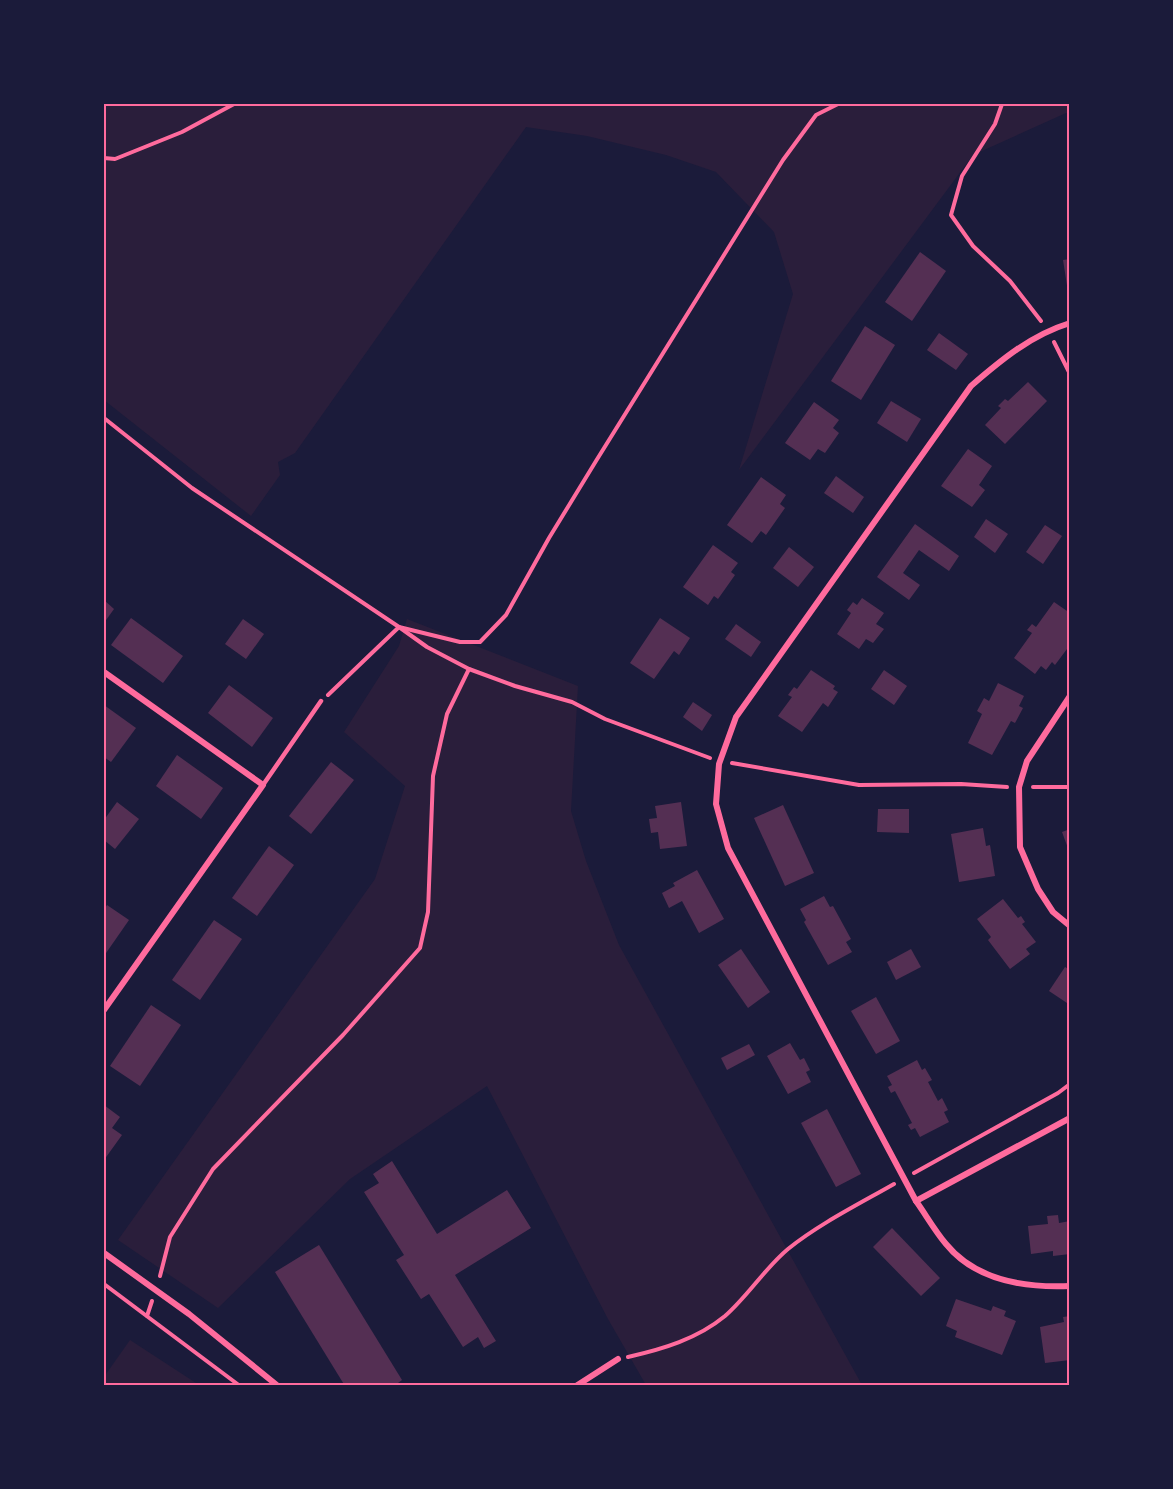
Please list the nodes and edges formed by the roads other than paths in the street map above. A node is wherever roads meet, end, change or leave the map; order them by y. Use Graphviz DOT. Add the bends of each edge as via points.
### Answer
graph roads {
  1 [pos="1070,322"];
  2 [pos="104,672"];
  3 [pos="1070,696"];
  4 [pos="321,701"];
  5 [pos="263,785"];
  6 [pos="1070,926"];
  7 [pos="104,1010"];
  8 [pos="1070,1118"];
  9 [pos="916,1202"];
  10 [pos="104,1253"];
  11 [pos="1070,1286"];
  12 [pos="618,1359"];
  13 [pos="278,1386"];
  14 [pos="576,1386"];
  1 -- 9 [label="street" via="1048,329 1004,357 971,386 736,717 720,761 716,804 728,848"];
  2 -- 5 [label="street"];
  3 -- 6 [label="street" via="1027,761 1019,787 1020,847 1038,889 1053,912"];
  4 -- 5 [label="lane"];
  5 -- 7 [label="street"];
  8 -- 9 [label="street"];
  9 -- 11 [label="street" via="946,1245 986,1274 1017,1284"];
  10 -- 13 [label="street"];
  12 -- 14 [label="street"];
}
